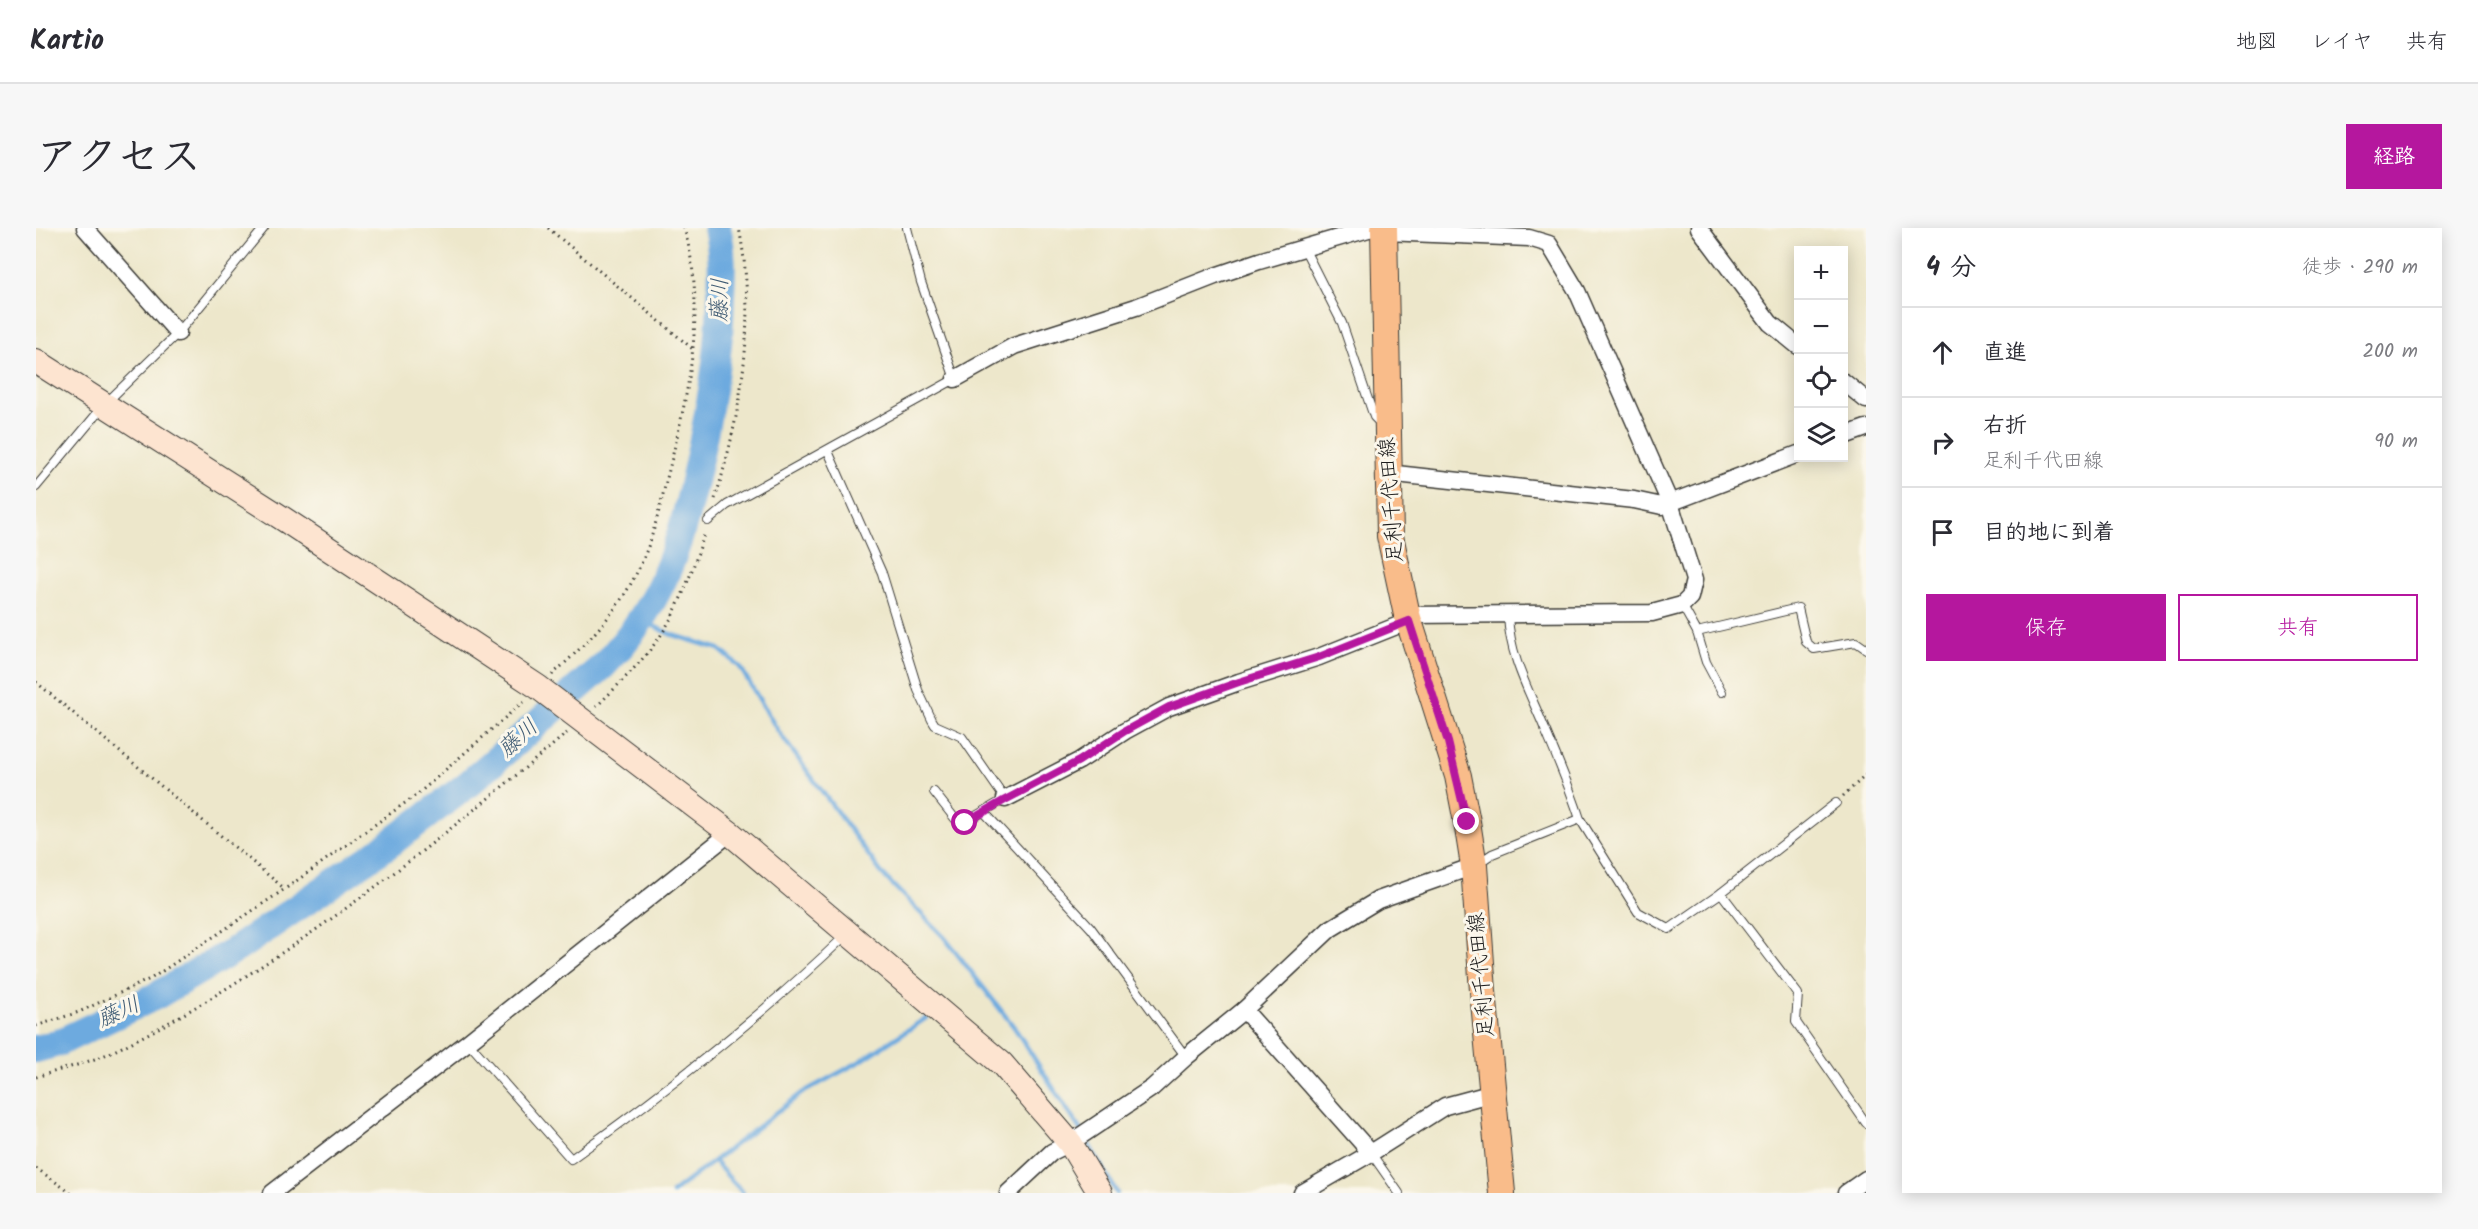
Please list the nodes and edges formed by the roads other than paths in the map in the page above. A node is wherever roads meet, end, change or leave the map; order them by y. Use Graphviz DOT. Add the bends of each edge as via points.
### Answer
graph roads {
  1 [pos="85,228"];
  2 [pos="264,228"];
  3 [pos="907,228"];
  4 [pos="1699,228"];
  5 [pos="1380,229"];
  6 [pos="1304,248"];
  7 [pos="178,333"];
  8 [pos="1794,343"];
  9 [pos="36,361"];
  10 [pos="955,380"];
  11 [pos="1848,385"];
  12 [pos="1866,400"];
  13 [pos="105,404"];
  14 [pos="1866,428"];
  15 [pos="1387,431"];
  16 [pos="1848,435"];
  17 [pos="828,451"];
  18 [pos="1794,455"];
  19 [pos="1387,473"];
  20 [pos="36,488"];
  21 [pos="1670,502"];
  22 [pos="708,521"];
  23 [pos="1682,605"];
  24 [pos="1508,616"];
  25 [pos="1408,618"];
  26 [pos="1697,632"];
  27 [pos="1866,649"];
  28 [pos="1722,692"];
  29 [pos="934,792"];
  30 [pos="1005,800"];
  31 [pos="1836,803"];
  32 [pos="984,812"];
  33 [pos="1580,819"];
  34 [pos="730,833"];
  35 [pos="1474,866"];
  36 [pos="1721,893"];
  37 [pos="849,932"];
  38 [pos="1244,1010"];
  39 [pos="468,1042"];
  40 [pos="1186,1057"];
  41 [pos="1492,1093"];
  42 [pos="1866,1123"];
  43 [pos="1070,1143"];
  44 [pos="1371,1153"];
  45 [pos="1866,1179"];
  46 [pos="272,1193"];
  47 [pos="1008,1193"];
  48 [pos="1100,1193"];
  49 [pos="1302,1193"];
  50 [pos="1399,1193"];
  51 [pos="1502,1193"];
  52 [pos="1846,1193"];
  1 -- 7 [label="street"];
  2 -- 7 [label="lane"];
  3 -- 10 [label="lane"];
  4 -- 8 [label="street" via="1770,323"];
  5 -- 6 [label="street"];
  5 -- 15 [label="main road, 足利千代田線"];
  5 -- 21 [label="street" via="1529,238 1549,244 1577,291"];
  6 -- 10 [label="street" via="1014,346"];
  6 -- 15 [label="lane" via="1342,323 1374,417"];
  7 -- 13 [label="lane"];
  9 -- 13 [label="street"];
  10 -- 17 [label="lane"];
  11 -- 12 [label="street"];
  13 -- 20 [label="lane"];
  13 -- 34 [label="street" via="540,689"];
  14 -- 16 [label="street"];
  15 -- 19 [label="main road, 足利千代田線"];
  17 -- 22 [label="lane" via="727,505"];
  17 -- 30 [label="lane" via="882,573 918,690 932,720 962,737"];
  18 -- 21 [label="street"];
  19 -- 21 [label="street" via="1662,506"];
  19 -- 25 [label="main road, 足利千代田線" via="1390,536"];
  21 -- 23 [label="street" via="1694,580 1690,597"];
  23 -- 24 [label="street" via="1652,613"];
  23 -- 26 [label="lane"];
  24 -- 25 [label="street"];
  24 -- 33 [label="lane" via="1509,640 1517,666"];
  25 -- 30 [label="street" via="1319,657 1169,707"];
  25 -- 35 [label="main road, 足利千代田線" via="1458,776"];
  26 -- 27 [label="lane" via="1798,608 1806,642 1814,649 1856,642"];
  26 -- 28 [label="lane" via="1706,662"];
  29 -- 32 [label="lane" via="960,825"];
  30 -- 32 [label="lane"];
  31 -- 36 [label="lane"];
  32 -- 40 [label="lane" via="1091,928"];
  33 -- 35 [label="lane" via="1492,854"];
  33 -- 36 [label="lane" via="1638,912 1670,929"];
  34 -- 37 [label="street"];
  34 -- 39 [label="street"];
  35 -- 38 [label="street" via="1378,900 1330,929"];
  35 -- 41 [label="main road, 足利千代田線"];
  36 -- 42 [label="lane" via="1798,994 1796,1022"];
  37 -- 39 [label="lane" via="711,1052 571,1159"];
  37 -- 43 [label="street" via="1002,1064"];
  38 -- 40 [label="street"];
  38 -- 44 [label="street"];
  39 -- 46 [label="street"];
  40 -- 43 [label="street" via="1152,1088"];
  41 -- 44 [label="street" via="1445,1106"];
  41 -- 51 [label="main road, 足利千代田線"];
  43 -- 47 [label="street" via="1052,1152"];
  43 -- 48 [label="street"];
  44 -- 49 [label="street"];
  44 -- 50 [label="lane"];
  45 -- 52 [label="street"];
}
